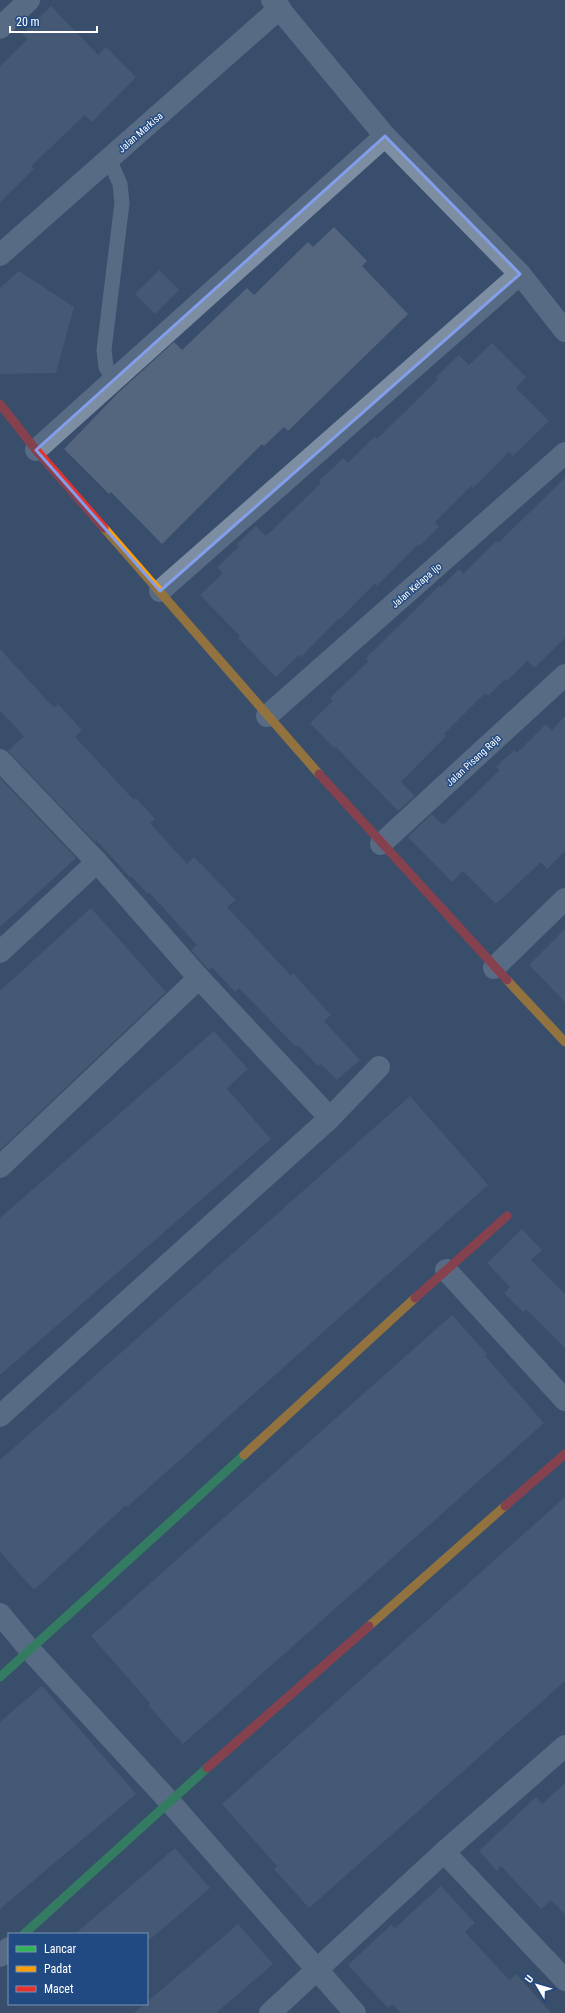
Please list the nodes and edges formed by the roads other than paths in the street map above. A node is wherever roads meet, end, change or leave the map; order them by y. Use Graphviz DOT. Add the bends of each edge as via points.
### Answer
graph roads {
  1 [pos="29,0"];
  2 [pos="276,4"];
  3 [pos="0,28"];
  4 [pos="385,136"];
  5 [pos="108,159"];
  6 [pos="0,255"];
  7 [pos="520,274"];
  8 [pos="565,331"];
  9 [pos="114,381"];
  10 [pos="0,404"];
  11 [pos="36,450"];
  12 [pos="565,453"];
  13 [pos="160,591"];
  14 [pos="565,675"];
  15 [pos="267,716"];
  16 [pos="0,760"];
  17 [pos="381,844"];
  18 [pos="97,862"];
  19 [pos="565,899"];
  20 [pos="0,952"];
  21 [pos="494,968"];
  22 [pos="199,978"];
  23 [pos="565,1042"];
  24 [pos="379,1067"];
  25 [pos="330,1118"];
  26 [pos="0,1167"];
  27 [pos="507,1216"];
  28 [pos="446,1270"];
  29 [pos="565,1400"];
  30 [pos="0,1416"];
  31 [pos="565,1454"];
  32 [pos="0,1614"];
  33 [pos="30,1650"];
  34 [pos="0,1677"];
  35 [pos="565,1746"];
  36 [pos="169,1801"];
  37 [pos="444,1852"];
  38 [pos="25,1933"];
  39 [pos="8,1949"];
  40 [pos="0,1956"];
  41 [pos="318,1970"];
  42 [pos="565,1980"];
  43 [pos="270,2013"];
  44 [pos="355,2013"];
  1 -- 3 [label="street"];
  2 -- 4 [label="street"];
  2 -- 5 [label="street, Jalan Markisa"];
  4 -- 7 [label="street"];
  4 -- 9 [label="street"];
  5 -- 6 [label="street, Jalan Markisa"];
  5 -- 9 [label="lane" via="120,184 122,203 104,350 106,367"];
  7 -- 8 [label="street"];
  7 -- 13 [label="street"];
  9 -- 11 [label="street"];
  10 -- 11 [label="street"];
  11 -- 13 [label="street"];
  12 -- 15 [label="street, Jalan Kelapa Ijo"];
  13 -- 15 [label="street"];
  14 -- 17 [label="street, Jalan Pisang Raja"];
  15 -- 17 [label="street"];
  16 -- 18 [label="street"];
  17 -- 21 [label="street"];
  18 -- 20 [label="street"];
  18 -- 22 [label="street"];
  19 -- 21 [label="street"];
  21 -- 23 [label="street"];
  22 -- 25 [label="street"];
  22 -- 26 [label="street"];
  24 -- 25 [label="street"];
  25 -- 30 [label="street"];
  27 -- 28 [label="street"];
  28 -- 29 [label="street"];
  28 -- 33 [label="street"];
  31 -- 36 [label="street"];
  32 -- 33 [label="street"];
  33 -- 34 [label="street"];
  33 -- 36 [label="street"];
  35 -- 37 [label="street"];
  36 -- 38 [label="street"];
  36 -- 41 [label="street"];
  37 -- 41 [label="street"];
  37 -- 42 [label="street"];
  39 -- 40 [label="street"];
  41 -- 43 [label="street"];
  41 -- 44 [label="street"];
}
